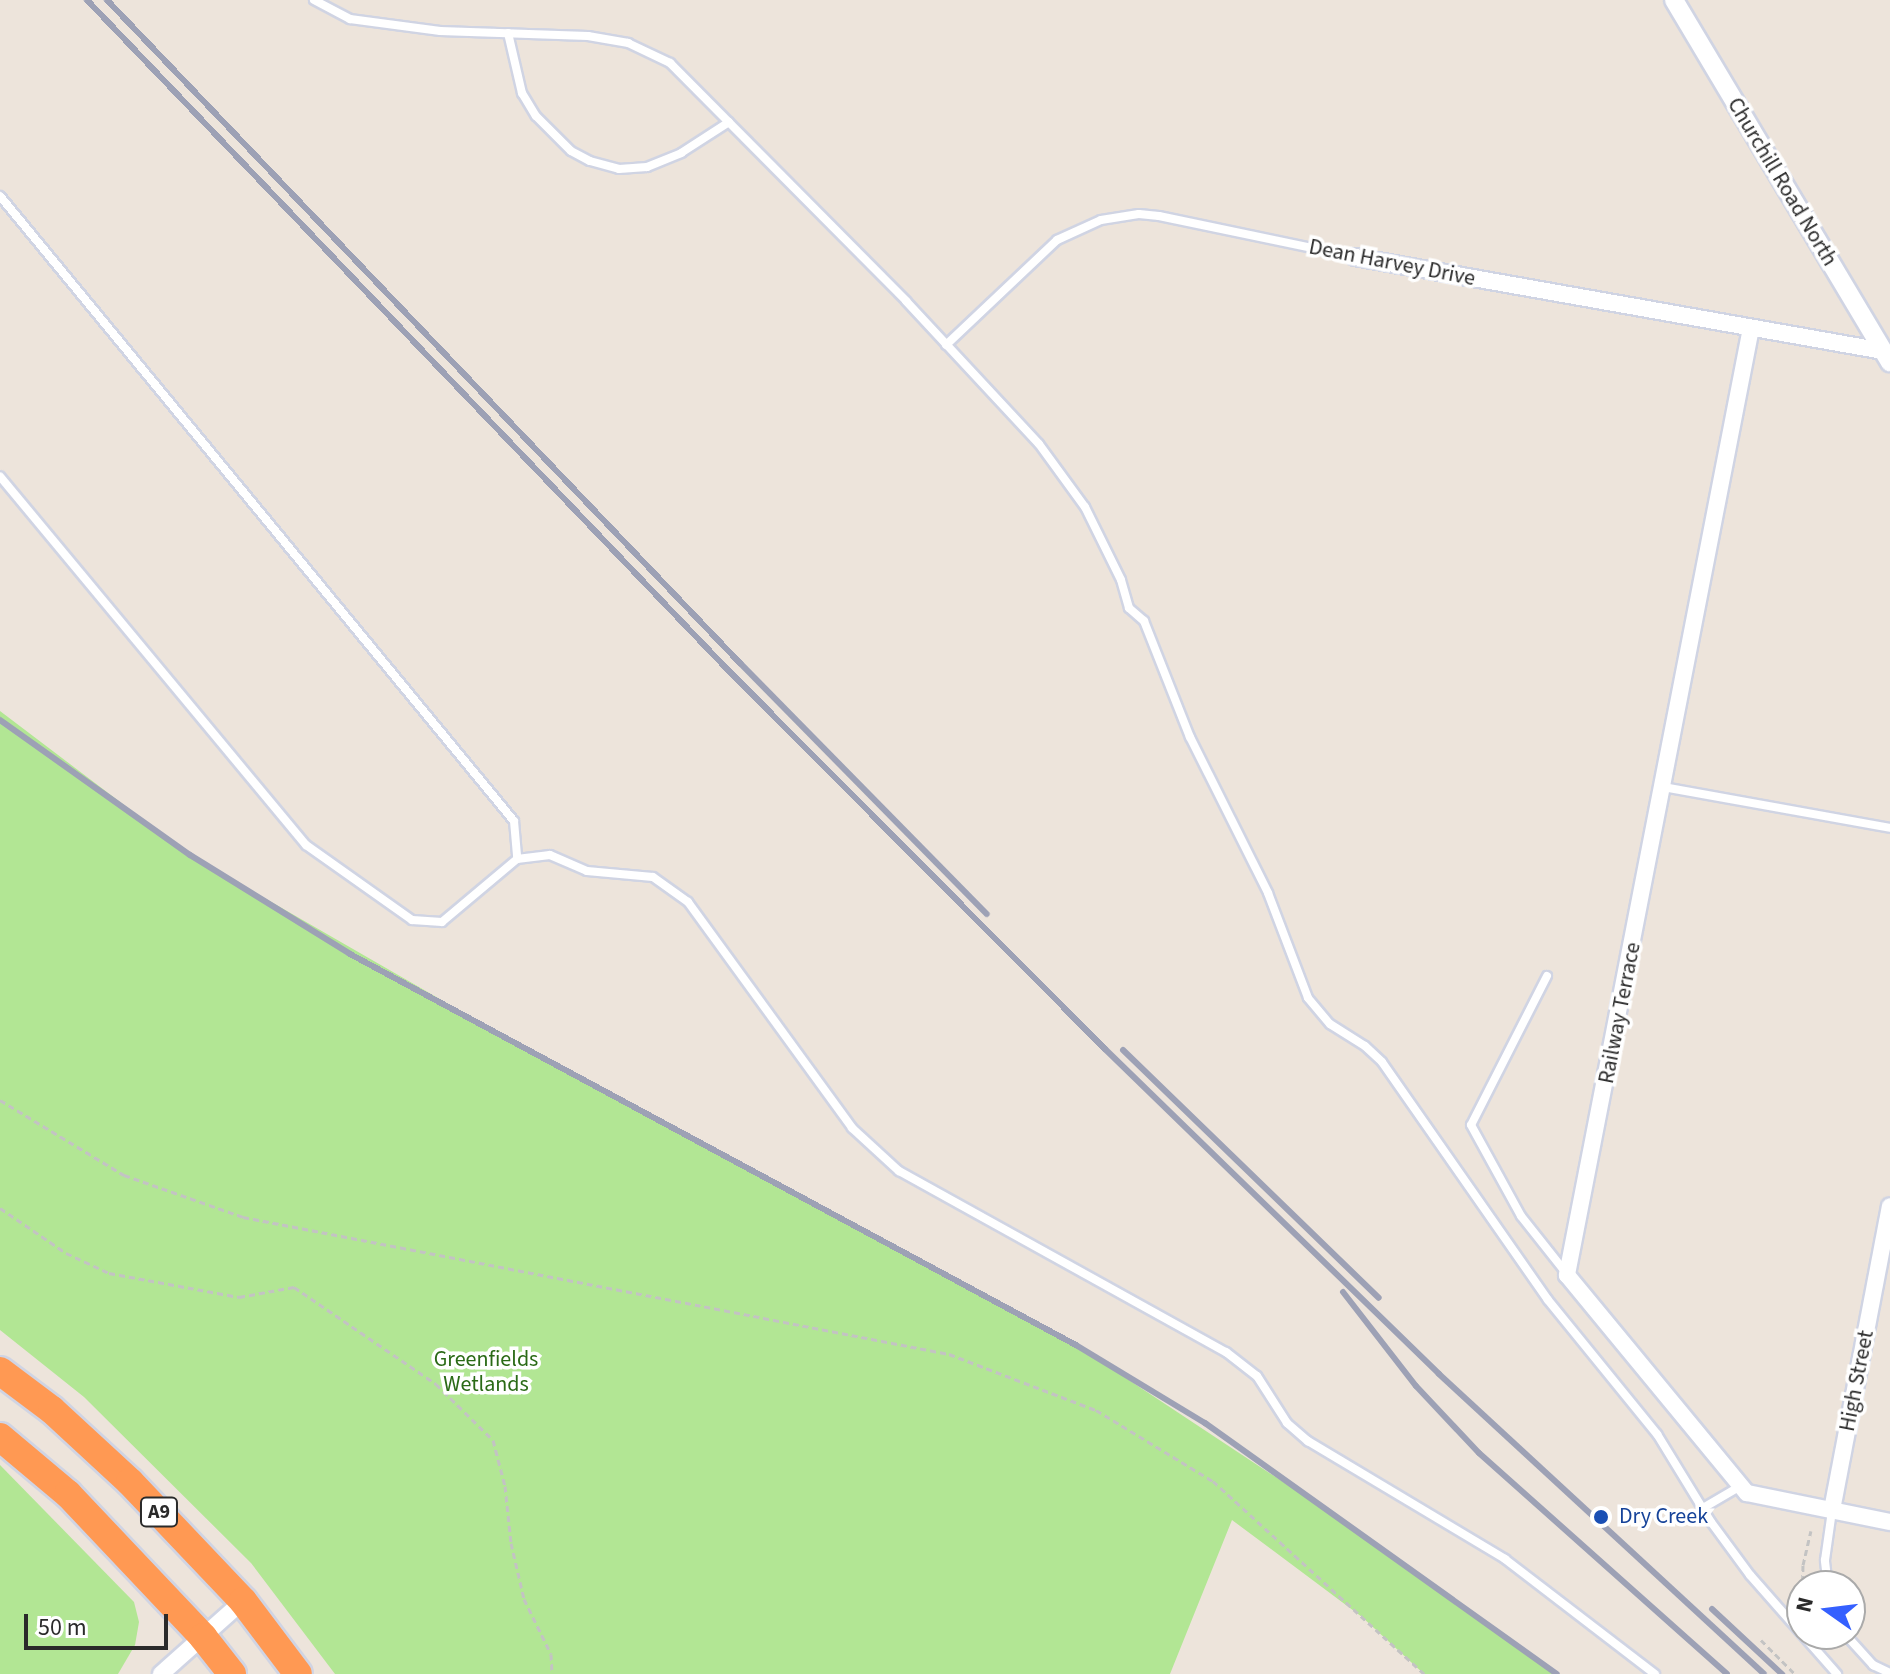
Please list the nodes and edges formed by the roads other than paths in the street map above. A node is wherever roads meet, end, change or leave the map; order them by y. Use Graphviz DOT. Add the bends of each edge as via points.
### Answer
graph roads {
  1 [pos="314,0"];
  2 [pos="1674,0"];
  3 [pos="508,33"];
  4 [pos="729,122"];
  5 [pos="0,196"];
  6 [pos="1355,257"];
  7 [pos="1751,328"];
  8 [pos="946,345"];
  9 [pos="1886,357"];
  10 [pos="0,477"];
  11 [pos="1663,787"];
  12 [pos="1890,828"];
  13 [pos="517,859"];
  14 [pos="1547,976"];
  15 [pos="1890,1206"];
  16 [pos="1567,1275"];
  17 [pos="0,1371"];
  18 [pos="0,1437"];
  19 [pos="1739,1487"];
  20 [pos="1703,1508"];
  21 [pos="1832,1510"];
  22 [pos="1890,1522"];
  23 [pos="1826,1570"];
  24 [pos="243,1601"];
  25 [pos="203,1637"];
  26 [pos="1859,1650"];
  27 [pos="1890,1673"];
  28 [pos="161,1674"];
  29 [pos="232,1674"];
  30 [pos="298,1674"];
  31 [pos="1655,1674"];
  32 [pos="1837,1674"];
  1 -- 3 [label="lane" via="350,19 440,31"];
  2 -- 9 [label="street, Churchill Road North"];
  3 -- 4 [label="lane" via="628,43 670,63"];
  3 -- 4 [label="lane" via="522,93 536,116 571,151 590,161 619,169 647,167 681,153"];
  4 -- 8 [label="lane"];
  5 -- 13 [label="lane" via="514,821"];
  6 -- 7 [label="street, Dean Harvey Drive"];
  6 -- 8 [label="lane, Dean Harvey Drive" via="1159,216 1109,218 1057,240"];
  7 -- 9 [label="street, Dean Harvey Drive"];
  7 -- 11 [label="street, Railway Terrace"];
  8 -- 20 [label="lane" via="1039,444 1085,507 1129,608 1144,621 1190,737 1268,893 1308,998 1330,1024 1382,1062 1548,1300 1657,1434"];
  10 -- 13 [label="lane" via="306,845 412,920 442,922"];
  11 -- 12 [label="lane"];
  11 -- 16 [label="street, Railway Terrace"];
  13 -- 31 [label="lane" via="550,855 587,871 653,877 688,902 852,1128 899,1171 1226,1352 1257,1376 1287,1423 1308,1441 1505,1559"];
  14 -- 16 [label="lane" via="1471,1125 1521,1216"];
  15 -- 21 [label="street, High Street"];
  16 -- 19 [label="street"];
  17 -- 24 [label="highway, A9" via="52,1410 130,1482"];
  18 -- 25 [label="highway, A9" via="68,1494"];
  19 -- 20 [label="lane"];
  19 -- 21 [label="street" via="1757,1497"];
  20 -- 32 [label="lane" via="1759,1587"];
  21 -- 22 [label="street"];
  21 -- 23 [label="lane"];
  24 -- 25 [label="street"];
  24 -- 30 [label="highway, A9"];
  25 -- 28 [label="street"];
  25 -- 29 [label="highway, A9"];
  26 -- 27 [label="lane"];
}
